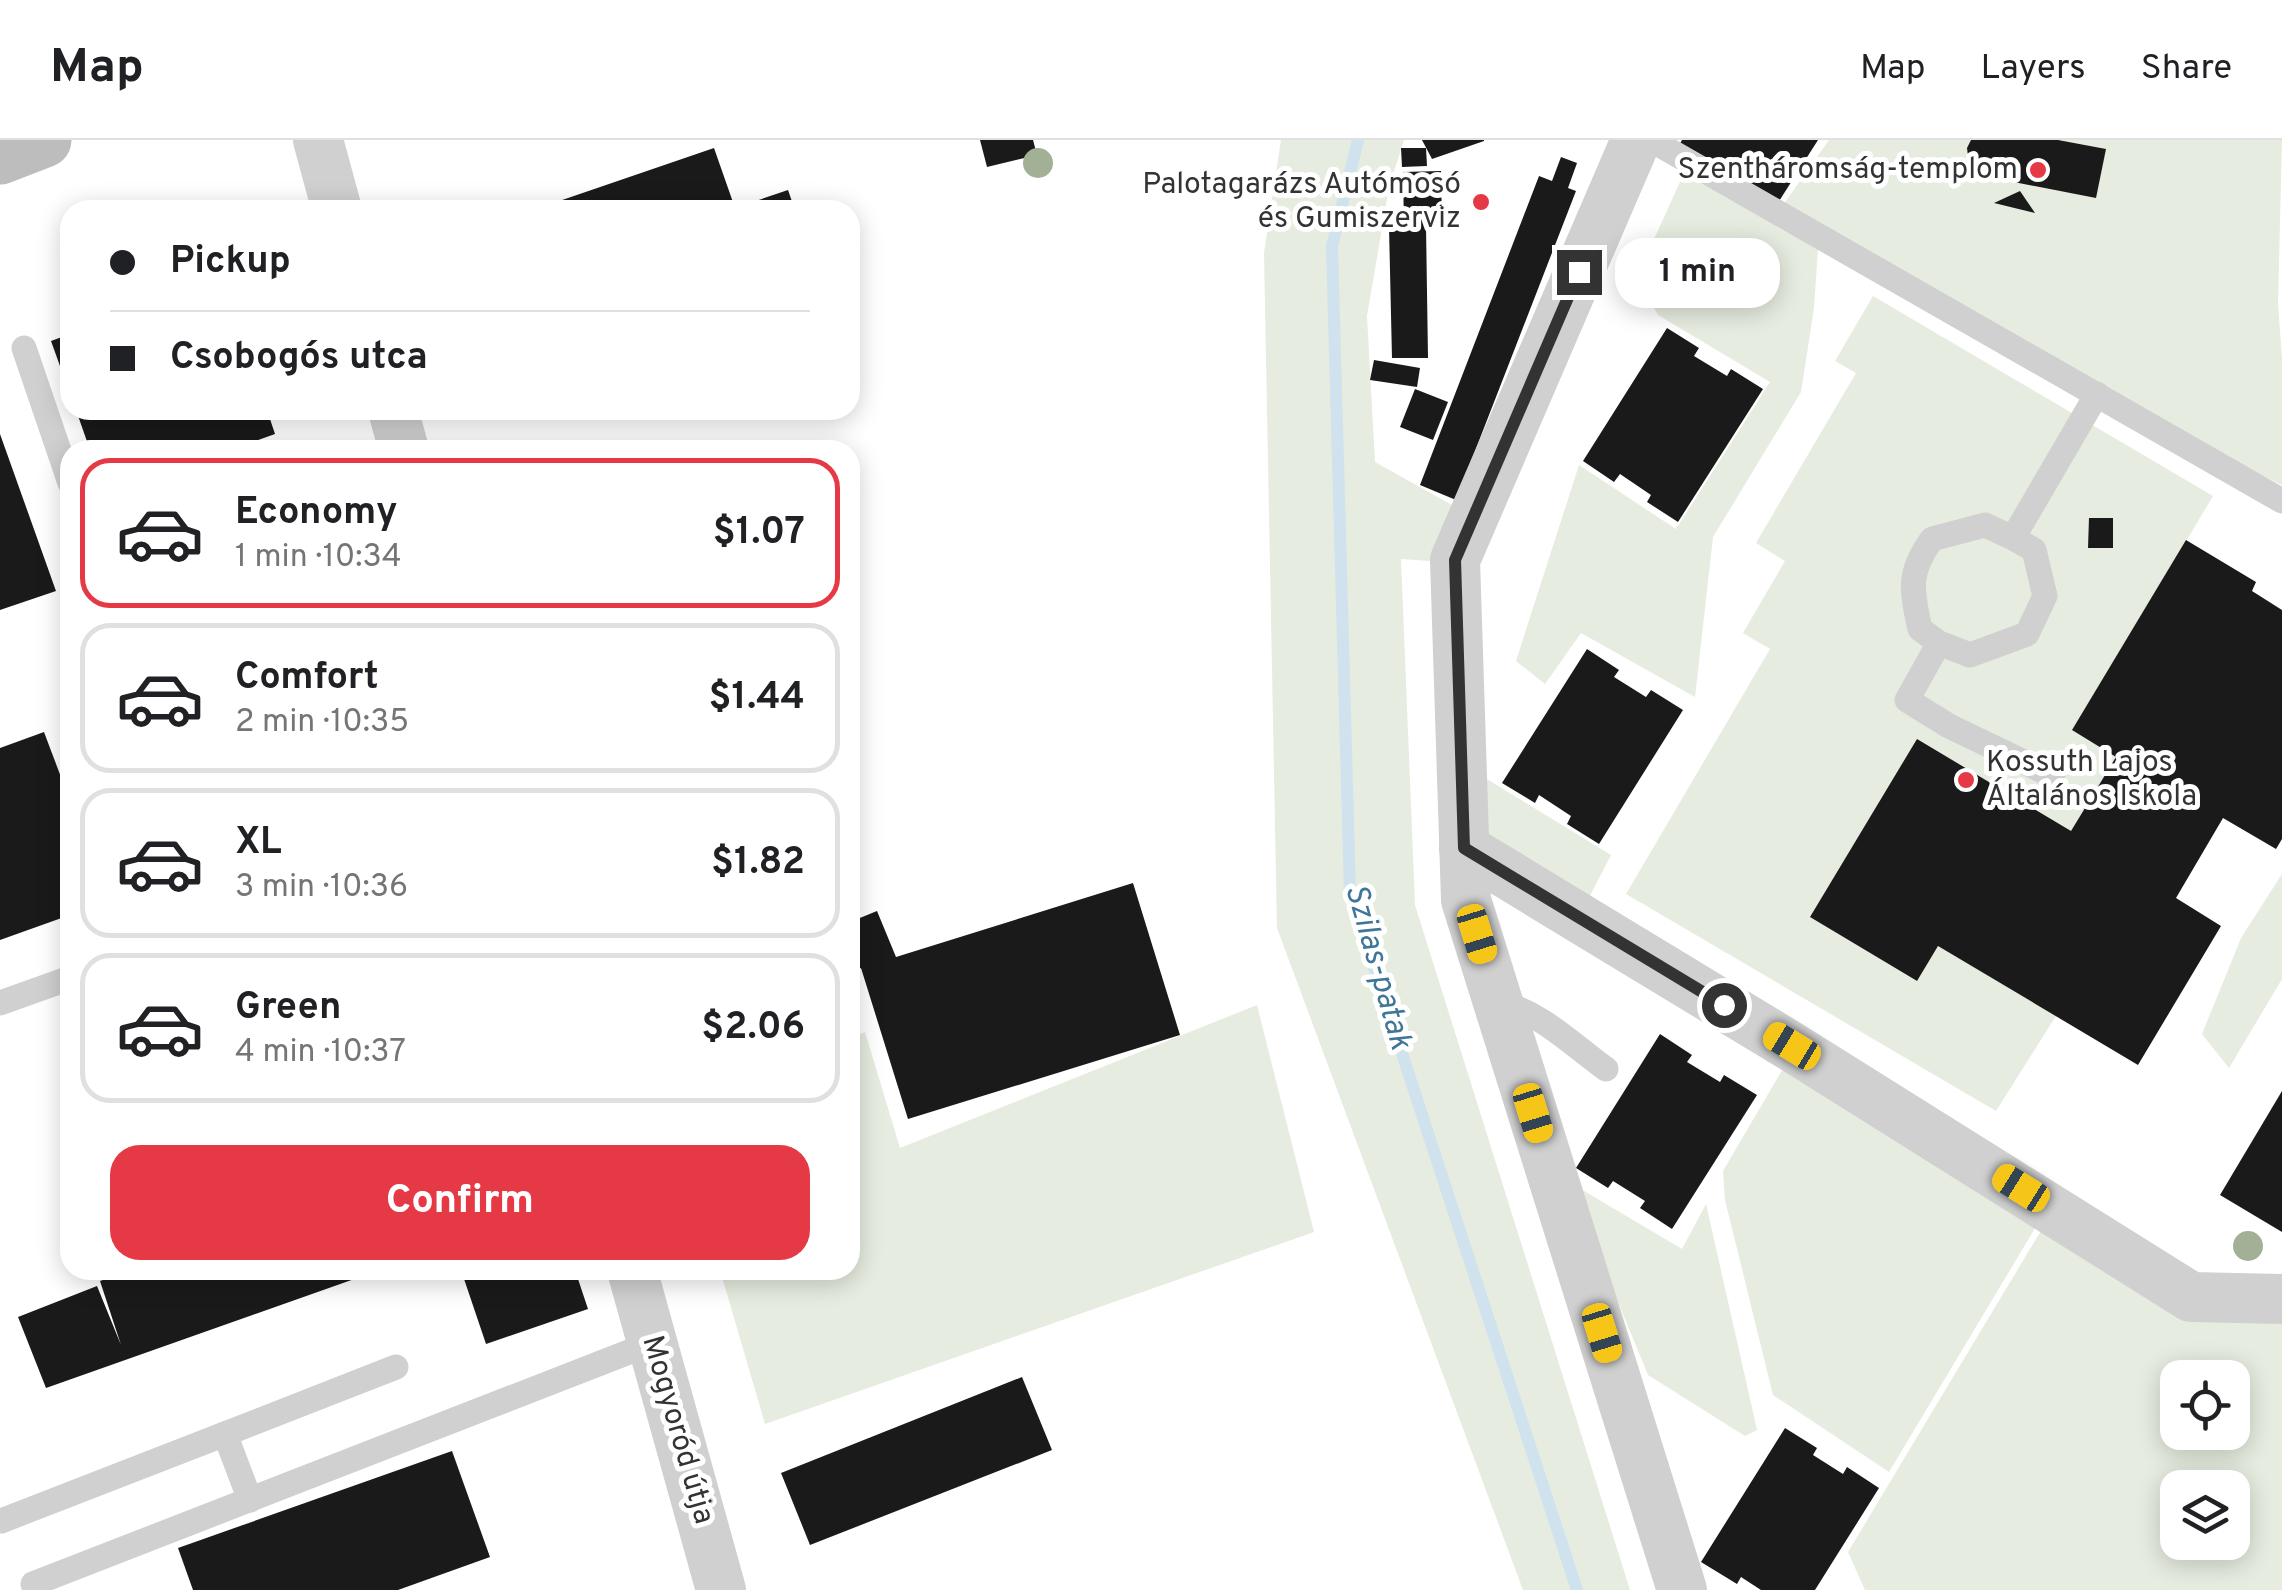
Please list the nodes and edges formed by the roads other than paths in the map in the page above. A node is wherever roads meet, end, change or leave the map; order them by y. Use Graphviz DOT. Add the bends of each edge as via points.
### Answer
graph roads {
  1 [pos="44,140"];
  2 [pos="318,140"];
  3 [pos="1636,140"];
  4 [pos="1652,140"];
  5 [pos="0,156"];
  6 [pos="334,200"];
  7 [pos="24,348"];
  8 [pos="2098,394"];
  9 [pos="60,454"];
  10 [pos="2282,500"];
  11 [pos="2013,538"];
  12 [pos="1939,643"];
  13 [pos="2053,776"];
  14 [pos="1464,848"];
  15 [pos="60,982"];
  16 [pos="0,1003"];
  17 [pos="1498,1003"];
  18 [pos="1606,1068"];
  19 [pos="635,1280"];
  20 [pos="2282,1299"];
  21 [pos="652,1342"];
  22 [pos="396,1368"];
  23 [pos="225,1434"];
  24 [pos="250,1500"];
  25 [pos="1,1521"];
  26 [pos="33,1584"];
  27 [pos="721,1590"];
  28 [pos="1682,1590"];
  1 -- 5 [label="main road"];
  2 -- 6 [label="street"];
  3 -- 14 [label="street" via="1455,560"];
  4 -- 8 [label="lane"];
  7 -- 9 [label="lane"];
  8 -- 10 [label="lane"];
  8 -- 11 [label="lane"];
  11 -- 12 [label="lane" via="1984,526 1932,538 1914,565 1914,603 1920,629"];
  11 -- 12 [label="lane" via="2034,550 2045,596 2027,634 1970,655"];
  12 -- 13 [label="lane" via="1907,700"];
  14 -- 17 [label="street" via="1466,900"];
  14 -- 20 [label="street" via="2191,1297"];
  15 -- 16 [label="lane"];
  17 -- 18 [label="lane" via="1548,1026"];
  17 -- 28 [label="street"];
  19 -- 21 [label="street, Mogyoród útja"];
  21 -- 24 [label="lane"];
  21 -- 27 [label="street, Mogyoród útja"];
  22 -- 23 [label="lane"];
  23 -- 24 [label="lane"];
  23 -- 25 [label="lane"];
  24 -- 26 [label="lane"];
}
